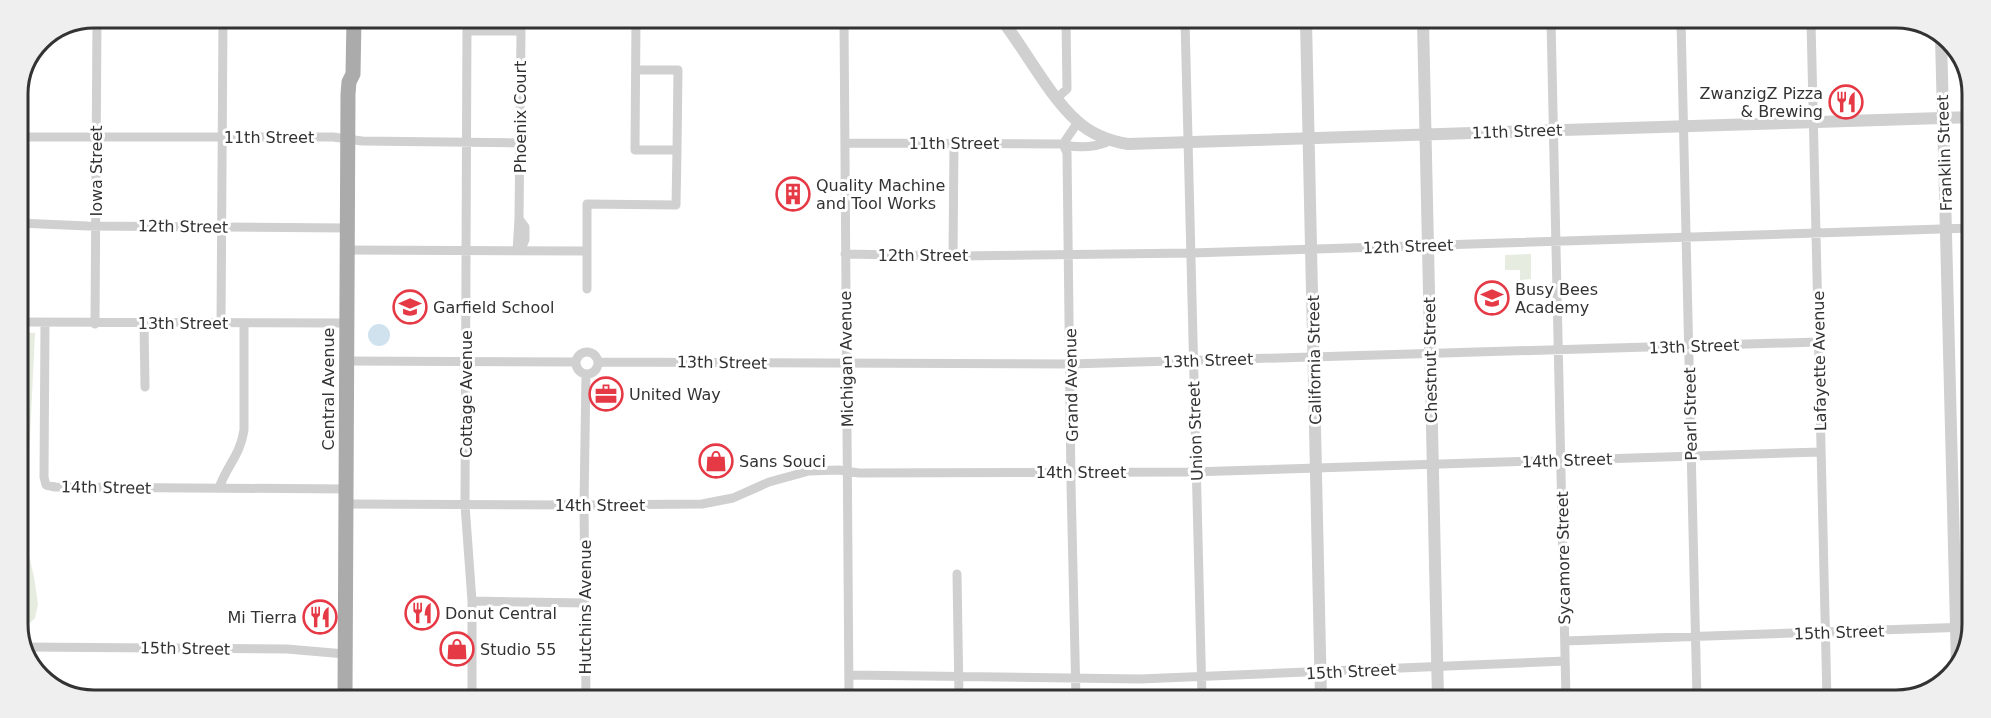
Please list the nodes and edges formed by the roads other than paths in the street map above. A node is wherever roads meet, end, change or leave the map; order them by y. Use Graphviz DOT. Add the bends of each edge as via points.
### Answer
graph roads {
  1 [pos="97,28"];
  2 [pos="223,28"];
  3 [pos="344,28"];
  4 [pos="354,28"];
  5 [pos="636,28"];
  6 [pos="844,28"];
  7 [pos="1008,28"];
  8 [pos="1066,28"];
  9 [pos="1185,28"];
  10 [pos="1306,28"];
  11 [pos="1423,28"];
  12 [pos="1551,28"];
  13 [pos="1681,28"];
  14 [pos="1811,28"];
  15 [pos="467,31"];
  16 [pos="1941,47"];
  17 [pos="636,70"];
  18 [pos="349,82"];
  19 [pos="1057,98"];
  20 [pos="1943,117"];
  21 [pos="1962,117"];
  22 [pos="1078,122"];
  23 [pos="1814,122"];
  24 [pos="1683,126"];
  25 [pos="1553,130"];
  26 [pos="1425,134"];
  27 [pos="222,136"];
  28 [pos="28,137"];
  29 [pos="96,138"];
  30 [pos="1308,138"];
  31 [pos="348,139"];
  32 [pos="1110,141"];
  33 [pos="1188,141"];
  34 [pos="466,142"];
  35 [pos="520,142"];
  36 [pos="845,143"];
  37 [pos="954,143"];
  38 [pos="1063,144"];
  39 [pos="677,150"];
  40 [pos="28,223"];
  41 [pos="96,225"];
  42 [pos="222,227"];
  43 [pos="347,228"];
  44 [pos="1962,228"];
  45 [pos="1947,229"];
  46 [pos="1816,233"];
  47 [pos="1686,237"];
  48 [pos="1556,241"];
  49 [pos="1428,245"];
  50 [pos="1311,249"];
  51 [pos="347,250"];
  52 [pos="466,251"];
  53 [pos="518,251"];
  54 [pos="587,251"];
  55 [pos="1191,253"];
  56 [pos="845,254"];
  57 [pos="1069,255"];
  58 [pos="953,256"];
  59 [pos="586,289"];
  60 [pos="28,322"];
  61 [pos="45,323"];
  62 [pos="244,323"];
  63 [pos="347,323"];
  64 [pos="95,324"];
  65 [pos="144,324"];
  66 [pos="221,324"];
  67 [pos="1818,342"];
  68 [pos="1689,346"];
  69 [pos="1558,350"];
  70 [pos="1430,354"];
  71 [pos="1314,357"];
  72 [pos="347,361"];
  73 [pos="466,361"];
  74 [pos="1193,361"];
  75 [pos="576,362"];
  76 [pos="598,362"];
  77 [pos="846,363"];
  78 [pos="1071,364"];
  79 [pos="586,374"];
  80 [pos="145,387"];
  81 [pos="1821,452"];
  82 [pos="1691,456"];
  83 [pos="1561,460"];
  84 [pos="1433,464"];
  85 [pos="1316,467"];
  86 [pos="847,471"];
  87 [pos="1197,471"];
  88 [pos="1071,473"];
  89 [pos="219,488"];
  90 [pos="346,496"];
  91 [pos="465,505"];
  92 [pos="584,505"];
  93 [pos="957,574"];
  94 [pos="472,602"];
  95 [pos="585,603"];
  96 [pos="1956,627"];
  97 [pos="1962,627"];
  98 [pos="1826,633"];
  99 [pos="1695,636"];
  100 [pos="1565,641"];
  101 [pos="33,647"];
  102 [pos="1957,650"];
  103 [pos="345,654"];
  104 [pos="1565,661"];
  105 [pos="1437,667"];
  106 [pos="1321,672"];
  107 [pos="849,675"];
  108 [pos="959,677"];
  109 [pos="1201,677"];
  110 [pos="1076,678"];
  111 [pos="345,690"];
  112 [pos="472,690"];
  113 [pos="586,690"];
  114 [pos="849,690"];
  115 [pos="959,690"];
  116 [pos="1076,690"];
  117 [pos="1202,690"];
  118 [pos="1322,690"];
  119 [pos="1438,690"];
  120 [pos="1566,690"];
  121 [pos="1697,690"];
  122 [pos="1827,690"];
  1 -- 29 [label="street, Iowa Street"];
  2 -- 27 [label="street"];
  3 -- 18 [label="main road, Central Avenue" via="345,73"];
  4 -- 18 [label="main road, Central Avenue" via="353,74"];
  5 -- 17 [label="street"];
  6 -- 36 [label="street, Michigan Avenue"];
  7 -- 19 [label="street"];
  8 -- 19 [label="street" via="1067,89"];
  9 -- 33 [label="street, Union Street"];
  10 -- 30 [label="street, California Street"];
  11 -- 26 [label="street, Chestnut Street"];
  12 -- 25 [label="street, Sycamore Street"];
  13 -- 24 [label="street, Pearl Street"];
  14 -- 23 [label="street, Lafayette Avenue"];
  15 -- 34 [label="street, Cottage Avenue"];
  15 -- 35 [label="street, Phoenix Court" via="520,32"];
  16 -- 20 [label="street, Franklin Street"];
  17 -- 39 [label="street" via="635,150"];
  17 -- 39 [label="street" via="678,70"];
  18 -- 31 [label="main road, Central Avenue"];
  19 -- 22 [label="street"];
  20 -- 21 [label="street, 11th Street"];
  20 -- 23 [label="street, 11th Street"];
  20 -- 45 [label="street, Franklin Street"];
  22 -- 32 [label="street"];
  22 -- 38 [label="street"];
  23 -- 24 [label="street, 11th Street"];
  23 -- 46 [label="street, Lafayette Avenue"];
  24 -- 25 [label="street, 11th Street"];
  24 -- 47 [label="street, Pearl Street"];
  25 -- 26 [label="street, 11th Street"];
  25 -- 48 [label="street, Sycamore Street"];
  26 -- 30 [label="street, 11th Street"];
  26 -- 49 [label="street, Chestnut Street"];
  27 -- 29 [label="street, 11th Street"];
  27 -- 31 [label="street, 11th Street"];
  27 -- 42 [label="street"];
  28 -- 29 [label="street, 11th Street"];
  29 -- 41 [label="street, Iowa Street"];
  30 -- 33 [label="street, 11th Street"];
  30 -- 50 [label="street, California Street"];
  31 -- 34 [label="street, 11th Street"];
  31 -- 43 [label="main road, Central Avenue"];
  32 -- 33 [label="street, 11th Street"];
  32 -- 38 [label="street, 11th Street" via="1097,146"];
  33 -- 55 [label="street, Union Street"];
  34 -- 35 [label="street, 11th Street"];
  34 -- 52 [label="street, Cottage Avenue"];
  35 -- 53 [label="street, Phoenix Court" via="519,219 525,227 525,240"];
  36 -- 37 [label="street, 11th Street"];
  36 -- 56 [label="street, Michigan Avenue"];
  37 -- 38 [label="street, 11th Street"];
  37 -- 58 [label="street"];
  38 -- 57 [label="street, Grand Avenue" via="1067,153"];
  39 -- 54 [label="street" via="676,205 587,204"];
  40 -- 41 [label="street, 12th Street"];
  41 -- 42 [label="street, 12th Street"];
  41 -- 64 [label="street, Iowa Street"];
  42 -- 43 [label="street, 12th Street"];
  42 -- 66 [label="street"];
  43 -- 51 [label="main road, Central Avenue"];
  44 -- 45 [label="street, 12th Street"];
  45 -- 46 [label="street, 12th Street"];
  45 -- 96 [label="street, Franklin Street"];
  46 -- 47 [label="street, 12th Street"];
  46 -- 67 [label="street, Lafayette Avenue"];
  47 -- 48 [label="street, 12th Street"];
  47 -- 68 [label="street, Pearl Street"];
  48 -- 49 [label="street, 12th Street"];
  48 -- 69 [label="street, Sycamore Street"];
  49 -- 50 [label="street, 12th Street"];
  49 -- 70 [label="street, Chestnut Street"];
  50 -- 55 [label="street, 12th Street"];
  50 -- 71 [label="street, California Street"];
  51 -- 52 [label="street"];
  51 -- 63 [label="main road, Central Avenue"];
  52 -- 53 [label="street"];
  52 -- 73 [label="street, Cottage Avenue"];
  53 -- 54 [label="street"];
  54 -- 59 [label="street"];
  55 -- 57 [label="street, 12th Street"];
  55 -- 74 [label="street, Union Street"];
  56 -- 58 [label="street, 12th Street"];
  56 -- 77 [label="street, Michigan Avenue"];
  57 -- 58 [label="street, 12th Street"];
  57 -- 78 [label="street, Grand Avenue"];
  60 -- 61 [label="street, 13th Street"];
  61 -- 64 [label="street, 13th Street"];
  61 -- 89 [label="street, 14th Street" via="46,485"];
  62 -- 63 [label="street, 13th Street"];
  62 -- 66 [label="street, 13th Street"];
  62 -- 89 [label="street" via="244,430 241,446"];
  63 -- 72 [label="main road, Central Avenue"];
  64 -- 65 [label="street, 13th Street"];
  65 -- 66 [label="street, 13th Street"];
  65 -- 80 [label="street"];
  67 -- 68 [label="street, 13th Street"];
  67 -- 81 [label="street, Lafayette Avenue"];
  68 -- 69 [label="street, 13th Street"];
  68 -- 82 [label="street, Pearl Street"];
  69 -- 70 [label="street, 13th Street"];
  69 -- 83 [label="street, Sycamore Street"];
  70 -- 71 [label="street, 13th Street"];
  70 -- 84 [label="street, Chestnut Street"];
  71 -- 74 [label="street, 13th Street"];
  71 -- 85 [label="street, California Street"];
  72 -- 73 [label="street"];
  72 -- 90 [label="main road, Central Avenue"];
  73 -- 75 [label="street"];
  73 -- 91 [label="street, Cottage Avenue"];
  74 -- 78 [label="street, 13th Street"];
  74 -- 87 [label="street, Union Street"];
  75 -- 76 [label="street" via="586,352"];
  75 -- 79 [label="street"];
  76 -- 77 [label="street, 13th Street"];
  76 -- 79 [label="street" via="593,372"];
  77 -- 78 [label="street, 13th Street"];
  77 -- 86 [label="street, Michigan Avenue"];
  78 -- 88 [label="street, Grand Avenue"];
  79 -- 92 [label="street, Hutchins Avenue"];
  81 -- 82 [label="street, 14th Street"];
  81 -- 98 [label="street, Lafayette Avenue"];
  82 -- 83 [label="street, 14th Street"];
  82 -- 99 [label="street, Pearl Street"];
  83 -- 84 [label="street, 14th Street"];
  83 -- 100 [label="street, Sycamore Street"];
  84 -- 85 [label="street, 14th Street"];
  84 -- 105 [label="street, Chestnut Street"];
  85 -- 87 [label="street, 14th Street"];
  85 -- 106 [label="street, California Street"];
  86 -- 88 [label="street, 14th Street"];
  86 -- 92 [label="street, 14th Street" via="809,471 722,501 702,504"];
  86 -- 107 [label="street, Michigan Avenue"];
  87 -- 88 [label="street, 14th Street"];
  87 -- 109 [label="street, Union Street"];
  88 -- 110 [label="street, Grand Avenue"];
  89 -- 90 [label="street, 14th Street"];
  90 -- 91 [label="street, 14th Street"];
  90 -- 103 [label="main road, Central Avenue"];
  91 -- 92 [label="street, 14th Street"];
  91 -- 94 [label="street, Cottage Avenue"];
  92 -- 95 [label="street, Hutchins Avenue"];
  93 -- 108 [label="street"];
  94 -- 95 [label="street"];
  94 -- 112 [label="street, Cottage Avenue"];
  95 -- 113 [label="street, Hutchins Avenue"];
  96 -- 97 [label="street, 15th Street"];
  96 -- 98 [label="street, 15th Street"];
  96 -- 102 [label="street, Franklin Street"];
  98 -- 99 [label="street, 15th Street"];
  98 -- 122 [label="street, Lafayette Avenue"];
  99 -- 100 [label="street, 15th Street"];
  99 -- 121 [label="street, Pearl Street"];
  100 -- 104 [label="street, Sycamore Street"];
  101 -- 103 [label="street, 15th Street" via="287,649"];
  103 -- 111 [label="main road, Central Avenue"];
  104 -- 105 [label="street, 15th Street"];
  104 -- 120 [label="street, Sycamore Street"];
  105 -- 106 [label="street, 15th Street"];
  105 -- 119 [label="street, Chestnut Street"];
  106 -- 109 [label="street, 15th Street"];
  106 -- 118 [label="street, California Street"];
  107 -- 108 [label="street, 15th Street"];
  107 -- 114 [label="street, Michigan Avenue"];
  108 -- 110 [label="street, 15th Street"];
  108 -- 115 [label="street"];
  109 -- 110 [label="street, 15th Street"];
  109 -- 117 [label="street, Union Street"];
  110 -- 116 [label="street, Grand Avenue"];
}
